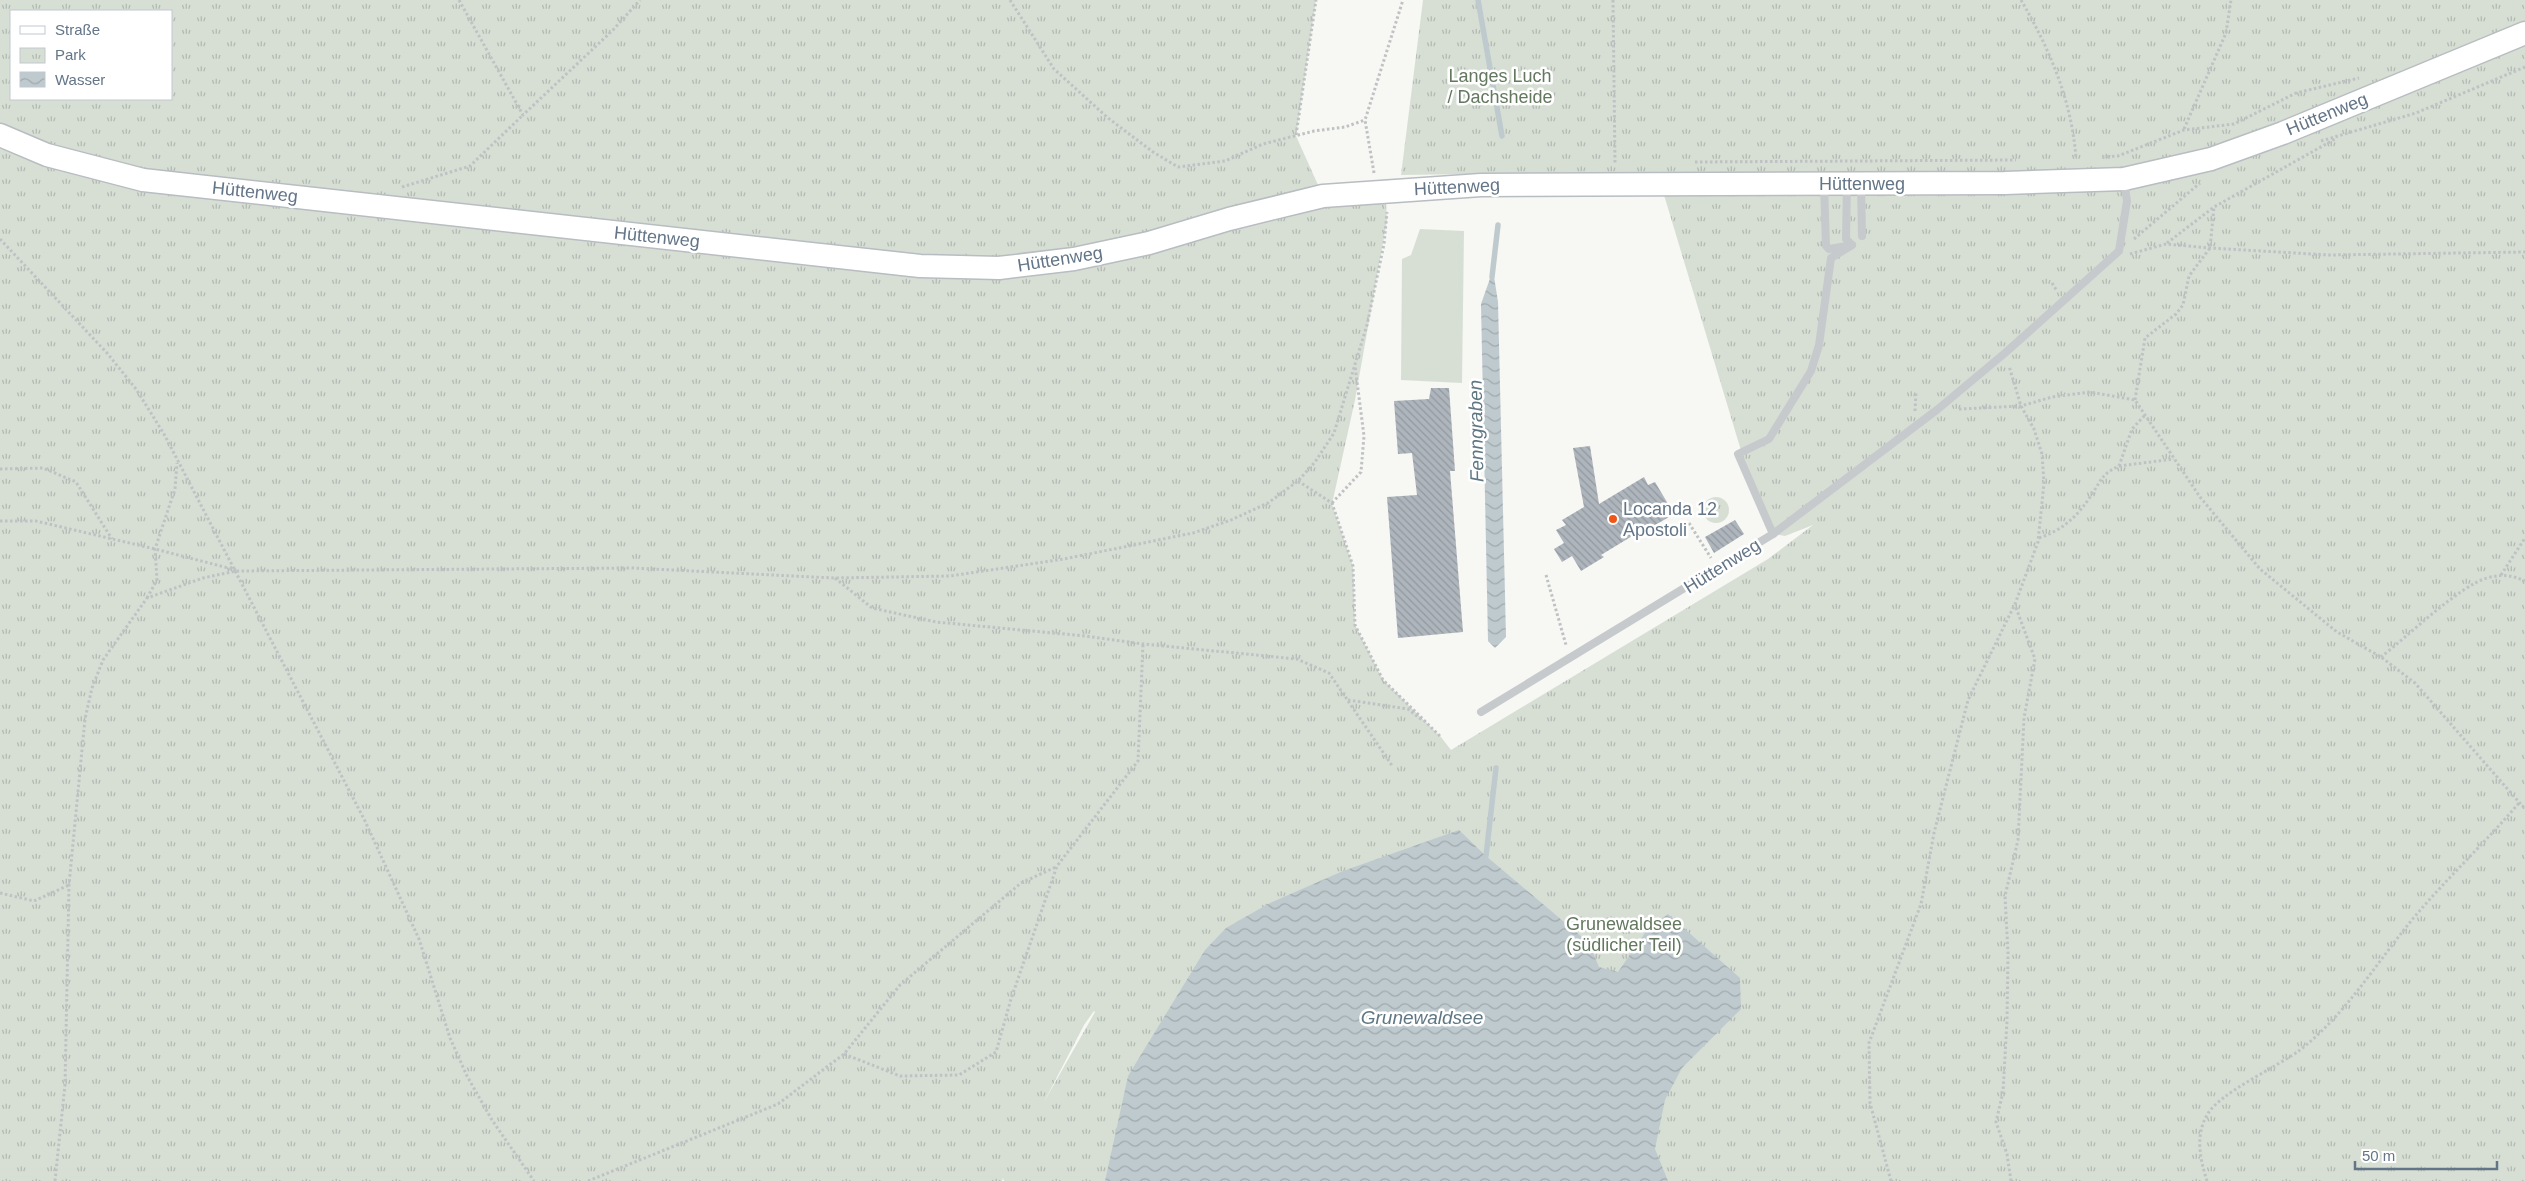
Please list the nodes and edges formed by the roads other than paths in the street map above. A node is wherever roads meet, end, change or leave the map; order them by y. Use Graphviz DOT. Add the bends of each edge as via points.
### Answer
graph roads {
  1 [pos="2525,33"];
  2 [pos="0,135"];
  3 [pos="2124,179"];
  4 [pos="1824,184"];
  5 [pos="1854,184"];
  6 [pos="1862,236"];
  7 [pos="1852,246"];
  8 [pos="1773,534"];
  9 [pos="1481,712"];
  1 -- 3 [label="main road, Hüttenweg" via="2283,133 2168,170"];
  2 -- 4 [label="main road, Hüttenweg" via="47,154 143,180 960,268 999,268 1074,259 1149,243 1323,196 1481,185"];
  3 -- 5 [label="main road, Hüttenweg"];
  3 -- 8 [label="lane, Hüttenweg" via="2127,201 2119,251 1938,409"];
  4 -- 5 [label="main road, Hüttenweg"];
  4 -- 7 [label="lane" via="1826,246 1829,249"];
  5 -- 6 [label="lane"];
  5 -- 7 [label="lane" via="1846,240"];
  7 -- 8 [label="lane" via="1831,258 1819,345 1811,371 1770,439 1738,454"];
  8 -- 9 [label="lane, Hüttenweg"];
}
